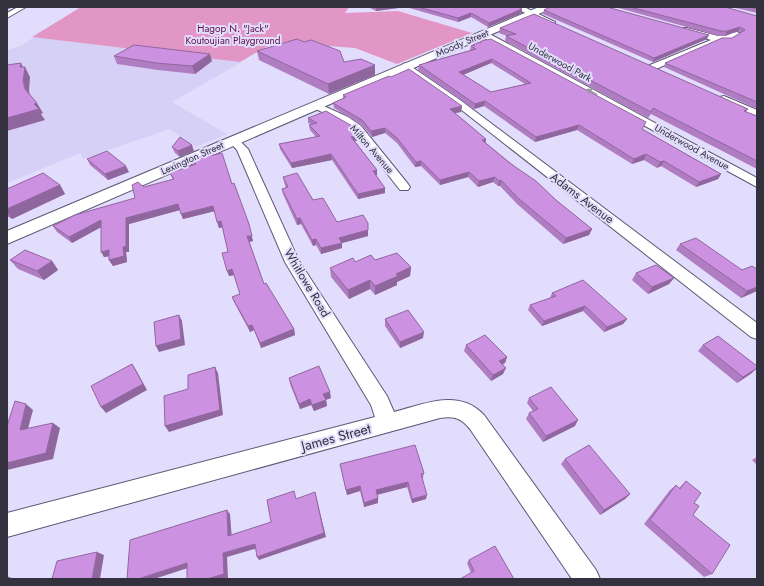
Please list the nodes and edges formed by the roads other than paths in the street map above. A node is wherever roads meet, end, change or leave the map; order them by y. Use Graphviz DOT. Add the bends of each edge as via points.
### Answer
graph roads {
  1 [pos="517,7"];
  2 [pos="547,7"];
  3 [pos="20,9"];
  4 [pos="7,10"];
  5 [pos="532,13"];
  6 [pos="7,16"];
  7 [pos="560,26"];
  8 [pos="683,29"];
  9 [pos="483,34"];
  10 [pos="737,34"];
  11 [pos="719,39"];
  12 [pos="406,66"];
  13 [pos="650,66"];
  14 [pos="667,74"];
  15 [pos="377,78"];
  16 [pos="716,95"];
  17 [pos="315,105"];
  18 [pos="626,111"];
  19 [pos="757,114"];
  20 [pos="233,140"];
  21 [pos="757,183"];
  22 [pos="404,187"];
  23 [pos="7,238"];
  24 [pos="757,332"];
  25 [pos="388,424"];
  26 [pos="7,525"];
  27 [pos="586,579"];
  1 -- 5 [label="street"];
  2 -- 5 [label="main road, Moody Street"];
  3 -- 4 [label="street"];
  3 -- 6 [label="street"];
  5 -- 7 [label="street"];
  5 -- 9 [label="main road, Moody Street"];
  8 -- 11 [label="street"];
  9 -- 12 [label="main road, Moody Street"];
  18 -- 9 [label="street, Underwood Park, one-way"];
  10 -- 11 [label="street"];
  11 -- 13 [label="street"];
  12 -- 15 [label="main road, Moody Street"];
  12 -- 24 [label="street, Adams Avenue" via="457,102"];
  13 -- 14 [label="street"];
  15 -- 17 [label="main road, Lexington Street"];
  16 -- 19 [label="street"];
  17 -- 20 [label="main road, Lexington Street"];
  17 -- 22 [label="street, Milton Avenue" via="357,128"];
  18 -- 21 [label="street, Underwood Avenue"];
  20 -- 23 [label="main road, Lexington Street"];
  20 -- 25 [label="street, Whitlowe Road" via="242,149 292,262 380,402"];
  25 -- 26 [label="street, James Street"];
  25 -- 27 [label="street, James Street" via="449,408 458,408 472,416"];
}
